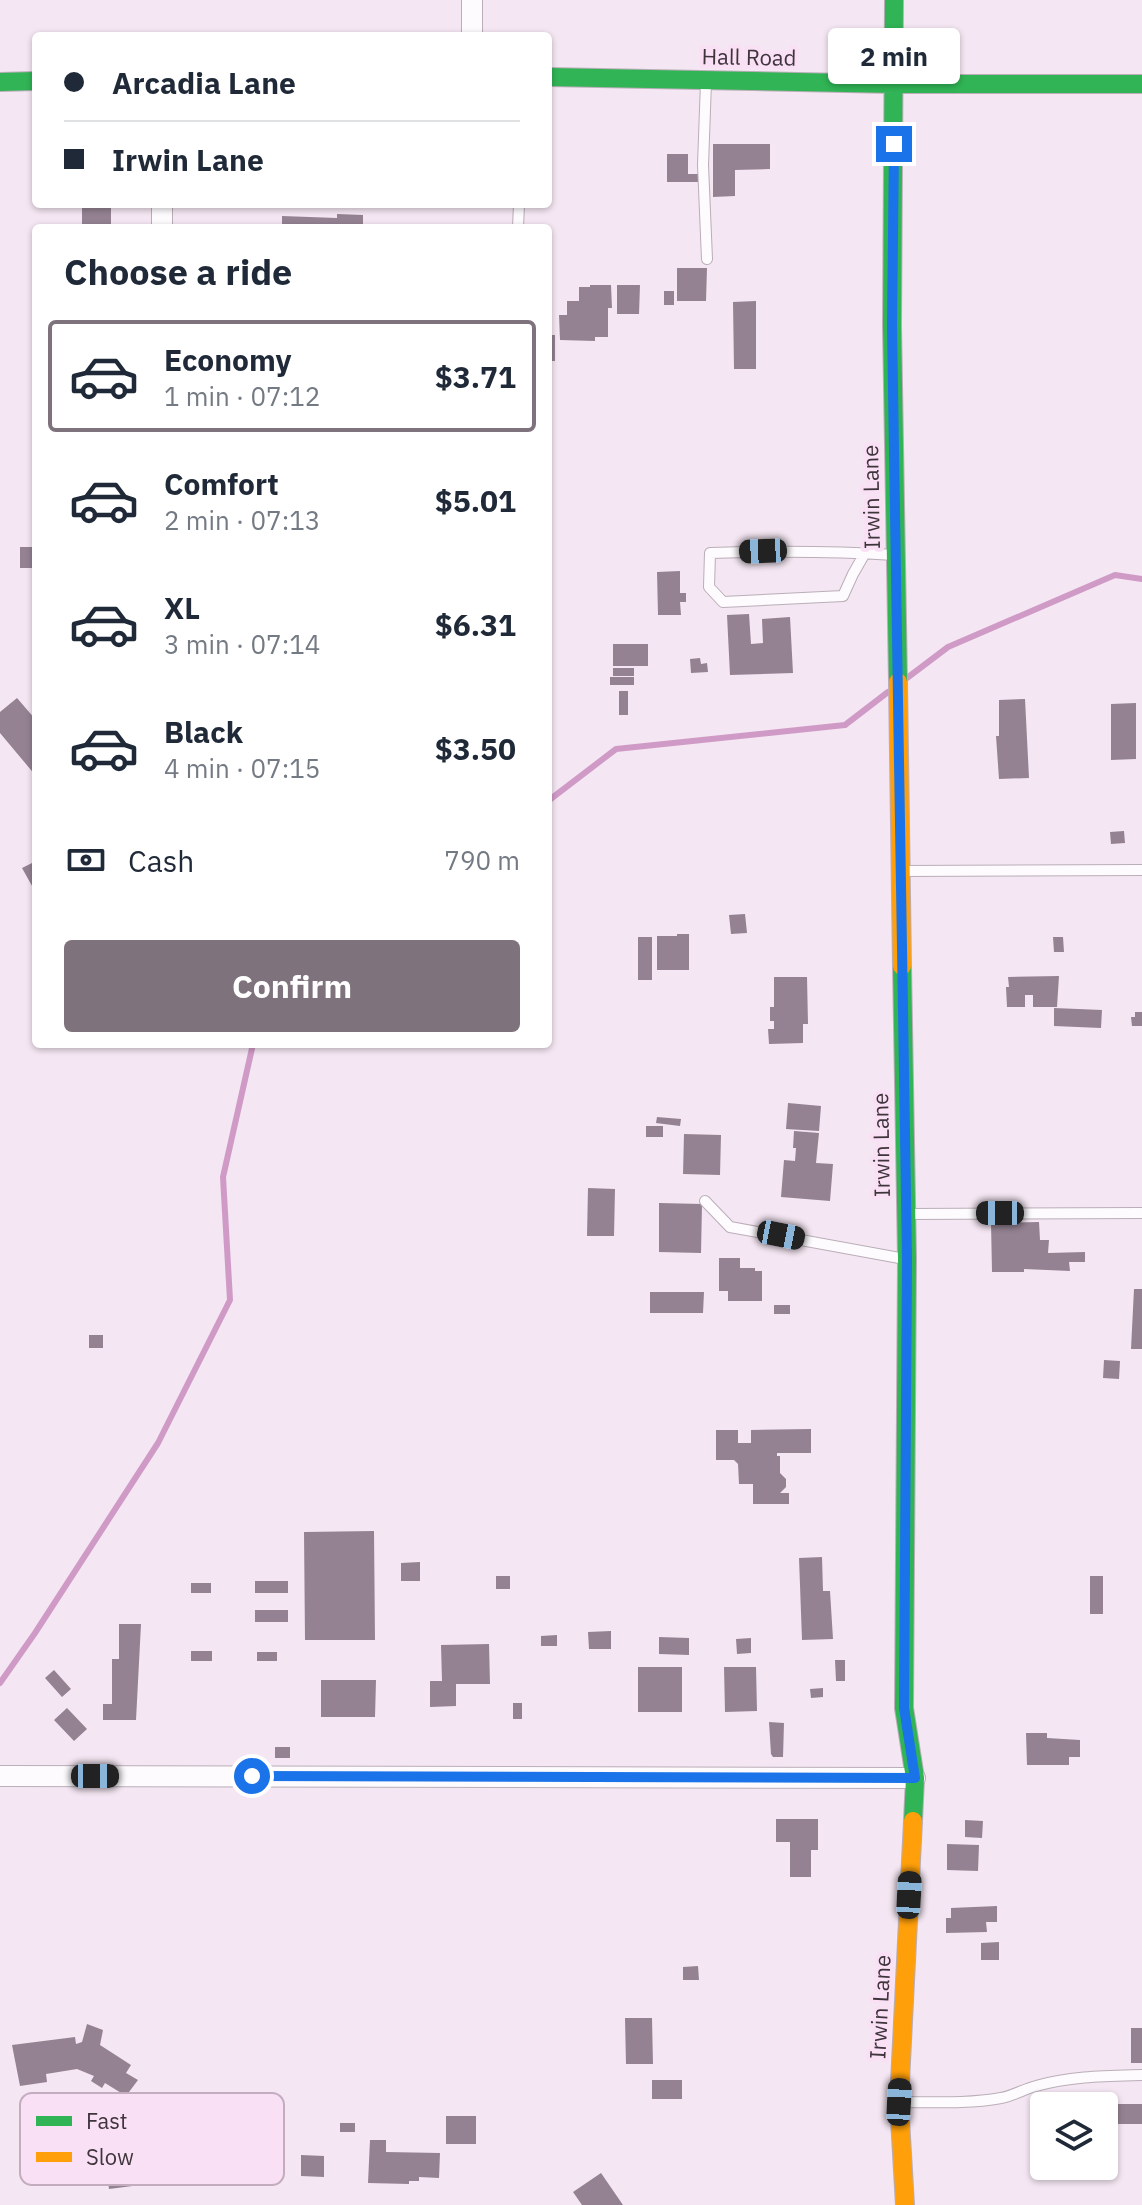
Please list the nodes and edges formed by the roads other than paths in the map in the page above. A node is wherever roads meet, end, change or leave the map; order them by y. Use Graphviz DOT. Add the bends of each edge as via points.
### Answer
graph roads {
  1 [pos="472,0"];
  2 [pos="894,0"];
  3 [pos="472,32"];
  4 [pos="552,77"];
  5 [pos="707,80"];
  6 [pos="32,81"];
  7 [pos="0,82"];
  8 [pos="894,84"];
  9 [pos="1142,84"];
  10 [pos="707,259"];
  11 [pos="865,553"];
  12 [pos="896,555"];
  13 [pos="1142,870"];
  14 [pos="900,871"];
  15 [pos="705,1201"];
  16 [pos="1142,1213"];
  17 [pos="906,1214"];
  18 [pos="907,1259"];
  19 [pos="0,1776"];
  20 [pos="915,1778"];
  21 [pos="1142,2075"];
  22 [pos="899,2102"];
  23 [pos="905,2205"];
  1 -- 3 [label="street"];
  2 -- 8 [label="street, Irwin Lane"];
  4 -- 5 [label="street, Hall Road"];
  5 -- 8 [label="street, Hall Road"];
  5 -- 10 [label="lane"];
  6 -- 7 [label="street"];
  8 -- 9 [label="street, Hall Road"];
  8 -- 12 [label="street, Irwin Lane"];
  11 -- 11 [label="lane" via="710,553 709,587 723,602 843,596"];
  11 -- 12 [label="lane"];
  12 -- 14 [label="street, Irwin Lane"];
  13 -- 14 [label="lane"];
  14 -- 17 [label="street, Irwin Lane"];
  15 -- 18 [label="lane" via="730,1227"];
  16 -- 17 [label="lane"];
  17 -- 18 [label="street, Irwin Lane"];
  18 -- 20 [label="street, Irwin Lane" via="904,1708"];
  19 -- 20 [label="street"];
  20 -- 22 [label="street, Irwin Lane"];
  21 -- 22 [label="lane" via="1071,2079 975,2102"];
  22 -- 23 [label="street, Irwin Lane"];
}
